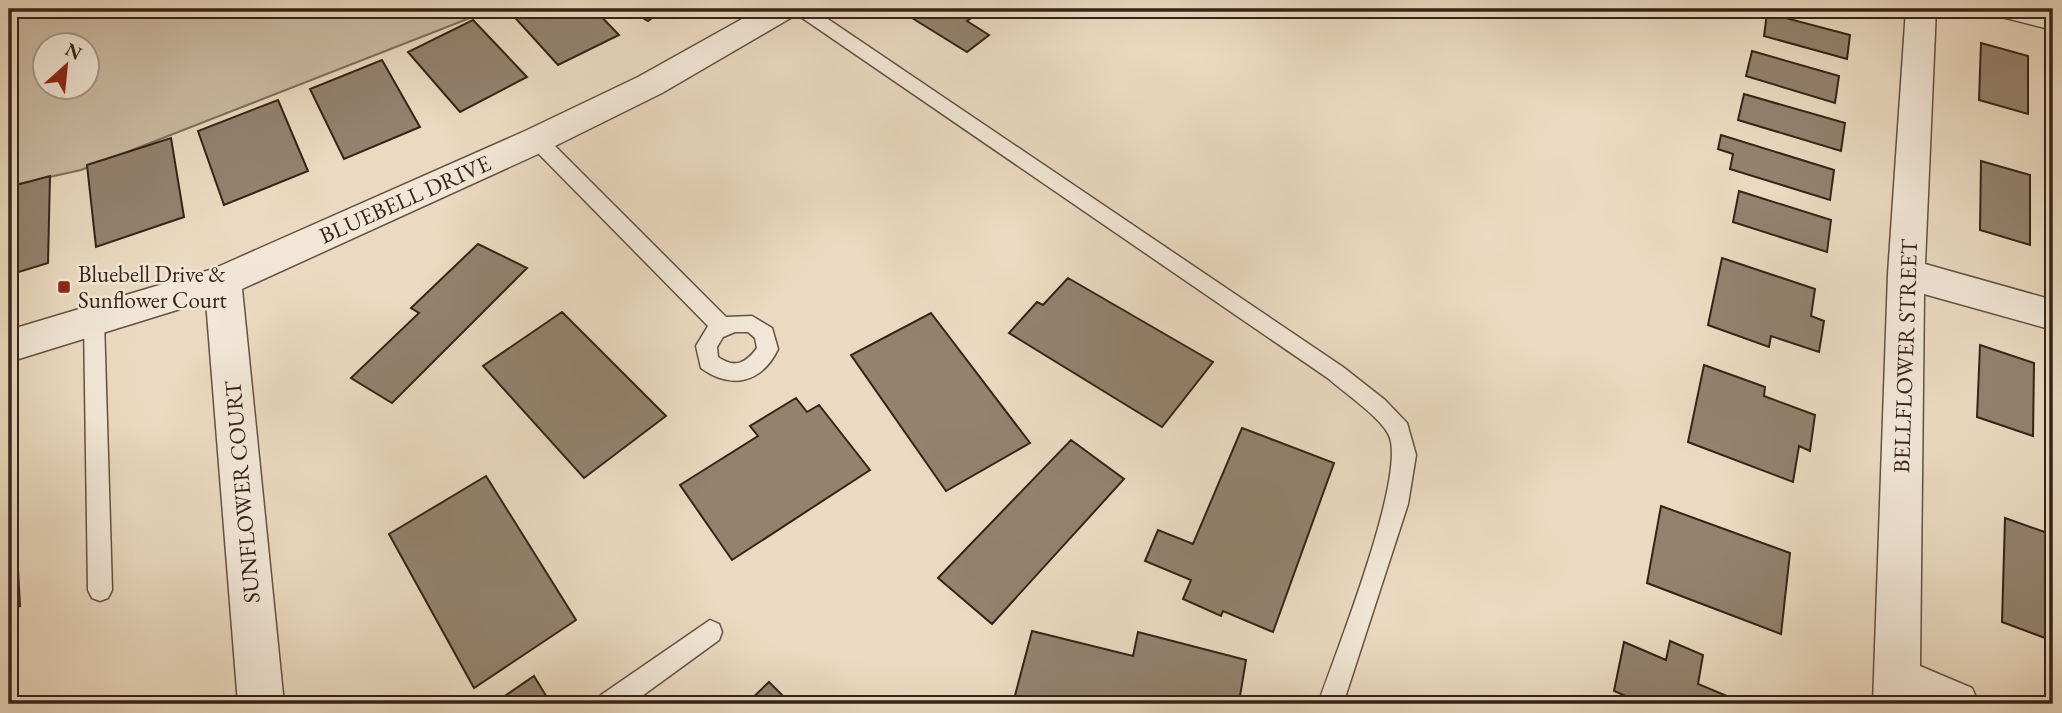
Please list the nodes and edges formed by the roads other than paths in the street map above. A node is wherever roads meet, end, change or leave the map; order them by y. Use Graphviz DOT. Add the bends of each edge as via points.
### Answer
graph roads {
  1 [pos="783,9"];
  2 [pos="801,9"];
  3 [pos="1921,9"];
  4 [pos="2009,9"];
  5 [pos="2053,20"];
  6 [pos="537,140"];
  7 [pos="1906,274"];
  8 [pos="223,281"];
  9 [pos="2053,315"];
  10 [pos="94,320"];
  11 [pos="723,327"];
  12 [pos="9,346"];
  13 [pos="100,590"];
  14 [pos="710,632"];
  15 [pos="1896,692"];
  16 [pos="261,704"];
  17 [pos="610,704"];
  18 [pos="1331,704"];
  19 [pos="1956,704"];
  1 -- 6 [label="street, BLUEBELL DRIVE" via="650,85"];
  2 -- 18 [label="lane" via="1336,373 1399,430 1405,455 1397,504"];
  3 -- 7 [label="street, BELLFLOWER STREET"];
  4 -- 5 [label="street"];
  6 -- 8 [label="street, BLUEBELL DRIVE"];
  6 -- 11 [label="lane"];
  7 -- 9 [label="street"];
  7 -- 15 [label="street, BELLFLOWER STREET"];
  8 -- 10 [label="street, BLUEBELL DRIVE"];
  8 -- 16 [label="street, SUNFLOWER COURT"];
  10 -- 12 [label="street, BLUEBELL DRIVE"];
  10 -- 13 [label="lane"];
  14 -- 17 [label="lane"];
  15 -- 19 [label="street"];
}
